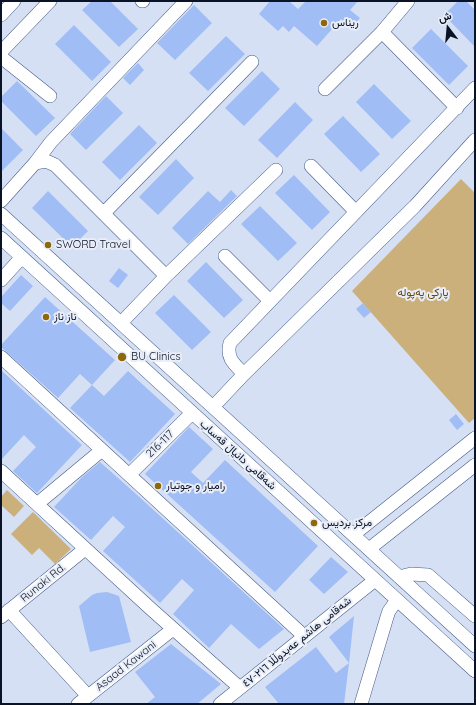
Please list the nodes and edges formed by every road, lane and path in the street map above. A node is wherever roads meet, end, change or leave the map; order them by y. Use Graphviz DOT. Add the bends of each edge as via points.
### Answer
graph roads {
  1 [pos="14,1"];
  2 [pos="50,1"];
  3 [pos="186,1"];
  4 [pos="408,1"];
  5 [pos="1,15"];
  6 [pos="382,32"];
  7 [pos="1,52"];
  8 [pos="1,57"];
  9 [pos="252,62"];
  10 [pos="475,88"];
  11 [pos="326,89"];
  12 [pos="50,96"];
  13 [pos="457,108"];
  14 [pos="475,140"];
  15 [pos="35,163"];
  16 [pos="311,166"];
  17 [pos="276,170"];
  18 [pos="1,201"];
  19 [pos="356,212"];
  20 [pos="104,213"];
  21 [pos="1,214"];
  22 [pos="1,238"];
  23 [pos="225,256"];
  24 [pos="22,257"];
  25 [pos="166,276"];
  26 [pos="1,280"];
  27 [pos="270,301"];
  28 [pos="121,323"];
  29 [pos="1,357"];
  30 [pos="244,374"];
  31 [pos="213,407"];
  32 [pos="192,413"];
  33 [pos="475,438"];
  34 [pos="102,450"];
  35 [pos="276,464"];
  36 [pos="475,465"];
  37 [pos="129,475"];
  38 [pos="3,478"];
  39 [pos="263,478"];
  40 [pos="37,504"];
  41 [pos="353,535"];
  42 [pos="85,549"];
  43 [pos="369,549"];
  44 [pos="399,577"];
  45 [pos="375,580"];
  46 [pos="397,600"];
  47 [pos="5,613"];
  48 [pos="475,616"];
  49 [pos="173,629"];
  50 [pos="304,636"];
  51 [pos="475,646"];
  52 [pos="475,671"];
  53 [pos="240,688"];
  54 [pos="83,700"];
  55 [pos="220,704"];
  56 [pos="361,704"];
  1 -- 5 [label="street"];
  2 -- 7 [label="street"];
  3 -- 15 [label="street" via="51,142"];
  4 -- 6 [label="street"];
  6 -- 11 [label="street"];
  6 -- 13 [label="street"];
  8 -- 12 [label="street"];
  9 -- 20 [label="street"];
  10 -- 13 [label="street"];
  13 -- 19 [label="street"];
  14 -- 30 [label="street" via="415,206"];
  15 -- 18 [label="street"];
  15 -- 20 [label="street" via="46,161 55,165"];
  16 -- 19 [label="street"];
  17 -- 25 [label="street"];
  19 -- 27 [label="street"];
  20 -- 25 [label="street"];
  21 -- 28 [label="street, شەقامی دانیاڵ قەساب"];
  22 -- 24 [label="street, شەقامی دانیاڵ قەساب"];
  23 -- 27 [label="street"];
  24 -- 26 [label="street"];
  24 -- 32 [label="street, شەقامی دانیاڵ قەساب"];
  25 -- 28 [label="street"];
  27 -- 30 [label="street" via="230,343 229,356"];
  28 -- 31 [label="street, شەقامی دانیاڵ قەساب"];
  29 -- 34 [label="street"];
  30 -- 31 [label="street"];
  31 -- 35 [label="street, شەقامی دانیاڵ قەساب"];
  32 -- 37 [label="street, 216-117"];
  32 -- 39 [label="street, شەقامی دانیاڵ قەساب"];
  33 -- 41 [label="street"];
  34 -- 37 [label="street"];
  34 -- 40 [label="street"];
  35 -- 39 [label="street"];
  35 -- 41 [label="street, شەقامی دانیاڵ قەساب"];
  36 -- 43 [label="street"];
  37 -- 50 [label="street"];
  38 -- 40 [label="street"];
  39 -- 45 [label="street, شەقامی دانیاڵ قەساب"];
  40 -- 42 [label="street"];
  41 -- 43 [label="street, شەقامی دانیاڵ قەساب"];
  42 -- 47 [label="street, Runaki Rd."];
  42 -- 49 [label="street"];
  43 -- 44 [label="street, شەقامی دانیاڵ قەساب"];
  44 -- 48 [label="street" via="411,574 428,575"];
  44 -- 51 [label="street, شەقامی دانیاڵ قەساب"];
  45 -- 46 [label="street, شەقامی دانیاڵ قەساب"];
  45 -- 50 [label="street, شەقامی هاشم عەبدوڵڵا ٢١٦-٤٧"];
  46 -- 52 [label="street, شەقامی دانیاڵ قەساب"];
  46 -- 56 [label="street" via="389,611"];
  47 -- 54 [label="street"];
  49 -- 53 [label="street"];
  49 -- 54 [label="street, Asaad Kawani"];
  50 -- 53 [label="street, شەقامی هاشم عەبدوڵڵا ٢١٦-٤٧"];
  53 -- 55 [label="street, شەقامی هاشم عەبدوڵڵا ٢١٦-٤٧"];
}
